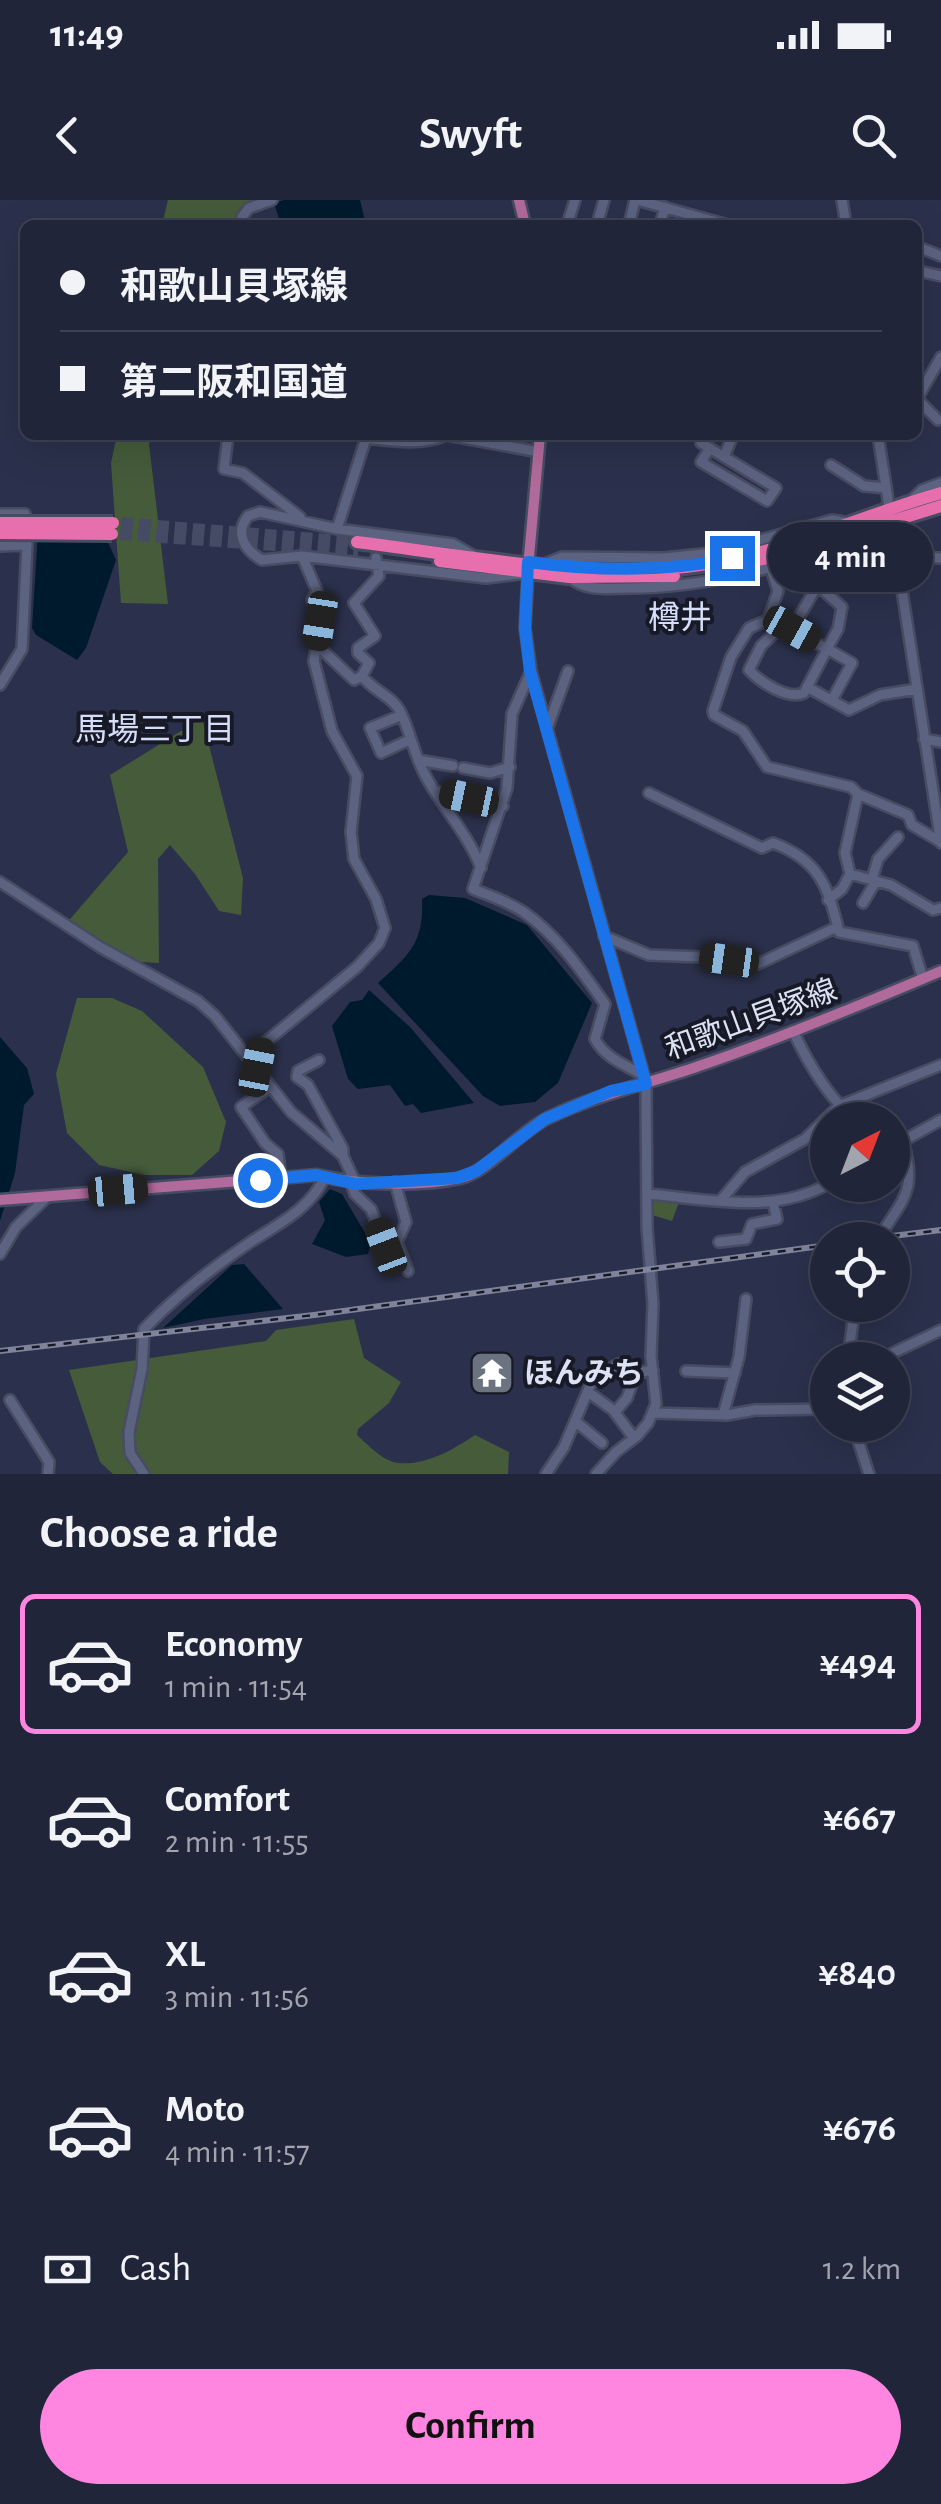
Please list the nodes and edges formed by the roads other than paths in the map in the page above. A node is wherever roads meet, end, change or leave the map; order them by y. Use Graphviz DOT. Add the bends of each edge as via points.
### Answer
graph roads {
  1 [pos="272,200"];
  2 [pos="636,200"];
  3 [pos="665,207"];
  4 [pos="243,220"];
  5 [pos="661,220"];
  6 [pos="706,220"];
  7 [pos="941,358"];
  8 [pos="922,391"];
  9 [pos="922,402"];
  10 [pos="938,420"];
  11 [pos="227,440"];
  12 [pos="365,440"];
  13 [pos="473,440"];
  14 [pos="539,440"];
  15 [pos="732,440"];
  16 [pos="879,440"];
  17 [pos="538,452"];
  18 [pos="724,457"];
  19 [pos="831,465"];
  20 [pos="752,474"];
  21 [pos="941,483"];
  22 [pos="745,487"];
  23 [pos="886,488"];
  24 [pos="941,493"];
  25 [pos="910,502"];
  26 [pos="938,509"];
  27 [pos="0,514"];
  28 [pos="887,519"];
  29 [pos="306,522"];
  30 [pos="0,523"];
  31 [pos="337,528"];
  32 [pos="0,533"];
  33 [pos="28,545"];
  34 [pos="0,546"];
  35 [pos="302,556"];
  36 [pos="474,556"];
  37 [pos="898,556"];
  38 [pos="941,558"];
  39 [pos="377,561"];
  40 [pos="795,562"];
  41 [pos="528,568"];
  42 [pos="771,569"];
  43 [pos="568,577"];
  44 [pos="816,586"];
  45 [pos="792,629"];
  46 [pos="316,644"];
  47 [pos="827,649"];
  48 [pos="530,671"];
  49 [pos="568,671"];
  50 [pos="362,676"];
  51 [pos="0,685"];
  52 [pos="807,687"];
  53 [pos="917,689"];
  54 [pos="832,700"];
  55 [pos="402,716"];
  56 [pos="546,729"];
  57 [pos="924,739"];
  58 [pos="409,740"];
  59 [pos="941,742"];
  60 [pos="418,760"];
  61 [pos="510,767"];
  62 [pos="435,792"];
  63 [pos="649,794"];
  64 [pos="858,794"];
  65 [pos="503,806"];
  66 [pos="941,836"];
  67 [pos="898,837"];
  68 [pos="481,868"];
  69 [pos="850,874"];
  70 [pos="874,880"];
  71 [pos="0,882"];
  72 [pos="828,900"];
  73 [pos="864,903"];
  74 [pos="941,908"];
  75 [pos="837,927"];
  76 [pos="604,936"];
  77 [pos="941,971"];
  78 [pos="923,979"];
  79 [pos="793,1032"];
  80 [pos="319,1060"];
  81 [pos="941,1065"];
  82 [pos="257,1067"];
  83 [pos="645,1079"];
  84 [pos="270,1087"];
  85 [pos="837,1102"];
  86 [pos="849,1102"];
  87 [pos="941,1120"];
  88 [pos="810,1133"];
  89 [pos="910,1136"];
  90 [pos="343,1156"];
  91 [pos="325,1177"];
  92 [pos="281,1178"];
  93 [pos="395,1182"];
  94 [pos="354,1184"];
  95 [pos="810,1192"];
  96 [pos="647,1194"];
  97 [pos="47,1197"];
  98 [pos="0,1200"];
  99 [pos="721,1200"];
  100 [pos="773,1202"];
  101 [pos="397,1242"];
  102 [pos="719,1242"];
  103 [pos="0,1254"];
  104 [pos="408,1271"];
  105 [pos="746,1299"];
  106 [pos="938,1331"];
  107 [pos="910,1345"];
  108 [pos="941,1345"];
  109 [pos="653,1370"];
  110 [pos="686,1371"];
  111 [pos="735,1373"];
  112 [pos="632,1384"];
  113 [pos="588,1392"];
  114 [pos="10,1400"];
  115 [pos="810,1409"];
  116 [pos="615,1412"];
  117 [pos="652,1413"];
  118 [pos="723,1415"];
  119 [pos="575,1420"];
  120 [pos="634,1438"];
  121 [pos="859,1442"];
  122 [pos="602,1443"];
  123 [pos="548,1473"];
  124 [pos="48,1474"];
  125 [pos="144,1474"];
  126 [pos="596,1474"];
  127 [pos="870,1474"];
  1 -- 4 [label="street" via="249,208"];
  2 -- 3 [label="street"];
  3 -- 5 [label="street"];
  3 -- 6 [label="street"];
  7 -- 8 [label="street"];
  9 -- 10 [label="street"];
  11 -- 29 [label="street" via="224,469 244,474"];
  12 -- 31 [label="street"];
  13 -- 17 [label="street"];
  14 -- 17 [label="main road"];
  15 -- 18 [label="street"];
  16 -- 23 [label="street"];
  17 -- 41 [label="main road"];
  18 -- 20 [label="street"];
  18 -- 22 [label="street" via="705,446 702,462"];
  19 -- 23 [label="street" via="864,486"];
  20 -- 22 [label="street"];
  20 -- 22 [label="street" via="776,488 768,500"];
  21 -- 25 [label="street"];
  23 -- 28 [label="street"];
  24 -- 25 [label="highway"];
  25 -- 28 [label="highway"];
  26 -- 28 [label="highway"];
  27 -- 33 [label="street" via="25,514"];
  28 -- 37 [label="street"];
  28 -- 40 [label="street" via="864,539"];
  28 -- 41 [label="highway" via="708,564"];
  28 -- 43 [label="highway" via="749,564 648,578"];
  29 -- 31 [label="street"];
  29 -- 35 [label="street" via="260,512 248,516 242,534 262,560"];
  30 -- 32 [label="highway, bridge" via="116,529"];
  31 -- 36 [label="street" via="452,544"];
  33 -- 34 [label="street"];
  33 -- 51 [label="street" via="22,649"];
  35 -- 39 [label="street"];
  35 -- 46 [label="street" via="317,591"];
  36 -- 41 [label="highway"];
  36 -- 41 [label="highway" via="358,547"];
  37 -- 38 [label="street"];
  37 -- 53 [label="street"];
  39 -- 41 [label="street" via="486,578"];
  39 -- 50 [label="street" via="379,576 354,603 375,636 358,648 368,663"];
  40 -- 42 [label="street"];
  40 -- 44 [label="street"];
  41 -- 43 [label="highway"];
  41 -- 48 [label="street"];
  42 -- 43 [label="street" via="705,584 640,588 587,588"];
  42 -- 64 [label="street" via="778,591 768,620 749,628 731,657 714,714 743,731 767,767"];
  44 -- 45 [label="street"];
  44 -- 47 [label="street" via="842,608"];
  45 -- 47 [label="street"];
  45 -- 52 [label="street" via="780,628 765,641 749,670 793,696"];
  46 -- 50 [label="street" via="354,680"];
  46 -- 82 [label="street" via="332,731 357,776 354,859 385,928 357,967 262,1044"];
  47 -- 52 [label="street"];
  47 -- 54 [label="street" via="852,663"];
  48 -- 56 [label="street"];
  48 -- 61 [label="street" via="512,714"];
  49 -- 56 [label="street"];
  50 -- 55 [label="street"];
  52 -- 54 [label="street"];
  53 -- 54 [label="street" via="880,695 853,710"];
  53 -- 57 [label="street"];
  55 -- 58 [label="street"];
  55 -- 58 [label="street" via="370,728 381,753"];
  56 -- 76 [label="street"];
  57 -- 59 [label="street"];
  57 -- 66 [label="street"];
  58 -- 60 [label="street"];
  60 -- 61 [label="street" via="490,773"];
  60 -- 62 [label="street"];
  61 -- 65 [label="street"];
  62 -- 65 [label="street"];
  62 -- 68 [label="street"];
  63 -- 72 [label="street" via="762,848 773,843 798,853 813,867"];
  64 -- 66 [label="street"];
  64 -- 69 [label="street" via="845,853"];
  65 -- 68 [label="street"];
  67 -- 70 [label="street" via="878,859"];
  68 -- 83 [label="street" via="473,888 543,928 605,1004 596,1045"];
  69 -- 70 [label="street"];
  69 -- 72 [label="street"];
  70 -- 73 [label="street"];
  70 -- 74 [label="street"];
  71 -- 82 [label="street" via="198,1000"];
  72 -- 75 [label="street"];
  75 -- 76 [label="street" via="758,964 649,955"];
  75 -- 78 [label="street" via="913,946"];
  76 -- 83 [label="street"];
  77 -- 78 [label="main road, 和歌山貝塚線"];
  78 -- 79 [label="main road, 和歌山貝塚線"];
  79 -- 83 [label="main road, 和歌山貝塚線"];
  79 -- 85 [label="street" via="810,1069"];
  80 -- 90 [label="street" via="296,1077 308,1085"];
  81 -- 86 [label="street"];
  82 -- 84 [label="street"];
  83 -- 93 [label="main road, 和歌山貝塚線" via="545,1119 468,1175"];
  83 -- 96 [label="street"];
  84 -- 90 [label="street"];
  84 -- 92 [label="street" via="241,1107 278,1154"];
  87 -- 89 [label="street"];
  88 -- 99 [label="street" via="745,1172"];
  90 -- 94 [label="street"];
  91 -- 92 [label="main road, 和歌山貝塚線"];
  91 -- 94 [label="main road, 和歌山貝塚線"];
  91 -- 125 [label="street" via="316,1196 144,1329 130,1432 130,1453"];
  92 -- 97 [label="main road, 和歌山貝塚線"];
  93 -- 94 [label="main road, 和歌山貝塚線"];
  93 -- 101 [label="street" via="406,1222"];
  94 -- 101 [label="street" via="386,1247"];
  95 -- 100 [label="street"];
  96 -- 99 [label="street"];
  96 -- 109 [label="street"];
  97 -- 98 [label="main road, 和歌山貝塚線"];
  97 -- 103 [label="street"];
  99 -- 100 [label="street"];
  100 -- 102 [label="street" via="777,1219 752,1224 746,1239"];
  101 -- 104 [label="street"];
  105 -- 111 [label="street"];
  106 -- 107 [label="street"];
  106 -- 108 [label="street"];
  109 -- 113 [label="street" via="612,1366"];
  109 -- 117 [label="street"];
  110 -- 111 [label="street"];
  111 -- 118 [label="street"];
  112 -- 116 [label="street"];
  113 -- 116 [label="street"];
  113 -- 119 [label="street"];
  114 -- 124 [label="street" via="50,1462"];
  115 -- 118 [label="street"];
  116 -- 120 [label="street"];
  117 -- 118 [label="street"];
  117 -- 120 [label="street"];
  119 -- 122 [label="street"];
  119 -- 123 [label="street"];
  120 -- 126 [label="street"];
  121 -- 127 [label="street"];
}
